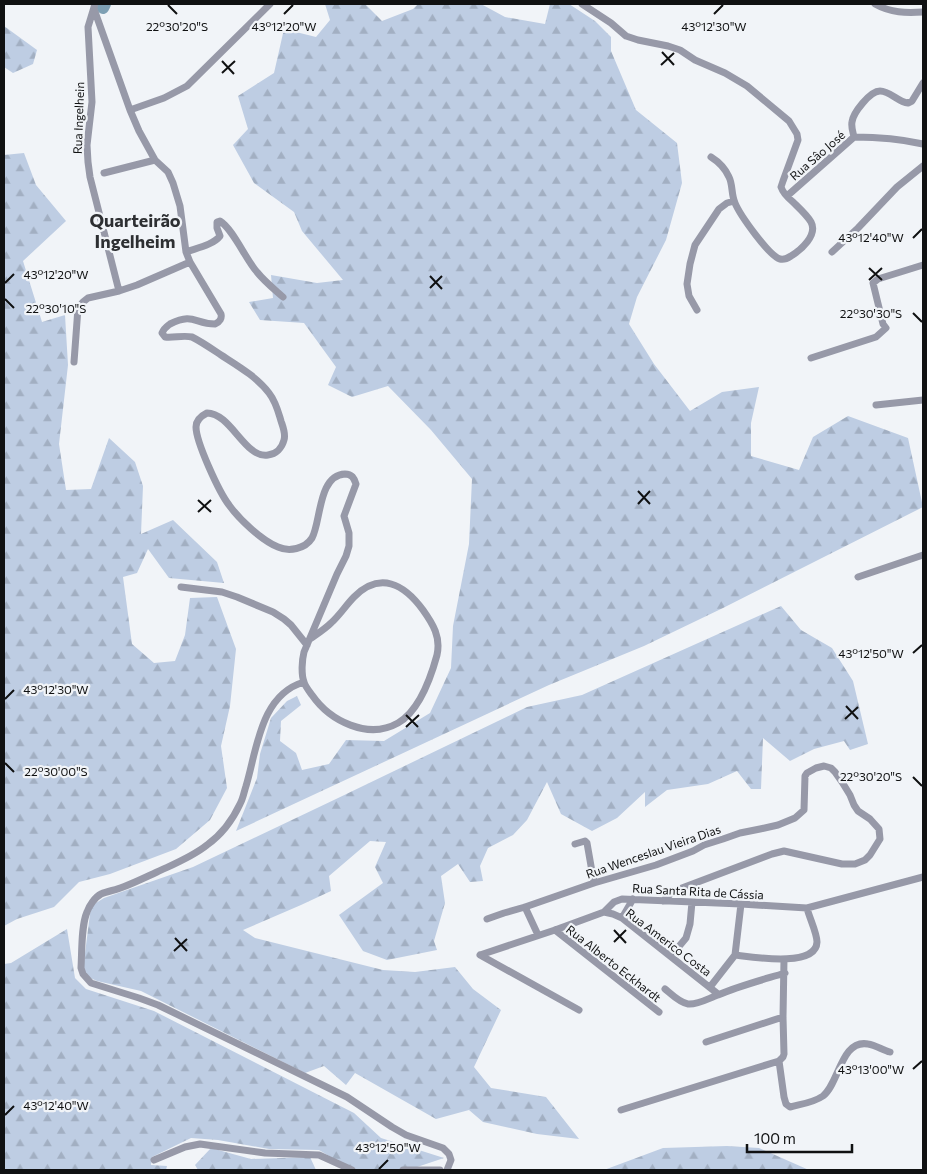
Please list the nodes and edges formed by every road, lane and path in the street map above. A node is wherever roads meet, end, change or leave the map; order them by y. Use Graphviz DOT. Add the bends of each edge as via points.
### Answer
graph roads {
  1 [pos="270,4"];
  2 [pos="582,4"];
  3 [pos="875,4"];
  4 [pos="95,6"];
  5 [pos="923,12"];
  6 [pos="923,83"];
  7 [pos="130,110"];
  8 [pos="854,137"];
  9 [pos="923,144"];
  10 [pos="711,157"];
  11 [pos="155,160"];
  12 [pos="923,166"];
  13 [pos="104,173"];
  14 [pos="787,196"];
  15 [pos="734,201"];
  16 [pos="186,252"];
  17 [pos="832,252"];
  18 [pos="190,262"];
  19 [pos="923,265"];
  20 [pos="119,290"];
  21 [pos="283,296"];
  22 [pos="697,310"];
  23 [pos="811,358"];
  24 [pos="74,362"];
  25 [pos="923,400"];
  26 [pos="876,405"];
  27 [pos="923,555"];
  28 [pos="858,577"];
  29 [pos="181,587"];
  30 [pos="309,642"];
  31 [pos="304,682"];
  32 [pos="575,844"];
  33 [pos="923,877"];
  34 [pos="594,883"];
  35 [pos="633,899"];
  36 [pos="663,901"];
  37 [pos="692,902"];
  38 [pos="741,904"];
  39 [pos="525,908"];
  40 [pos="807,908"];
  41 [pos="604,912"];
  42 [pos="622,918"];
  43 [pos="486,919"];
  44 [pos="555,930"];
  45 [pos="538,935"];
  46 [pos="736,955"];
  47 [pos="671,956"];
  48 [pos="784,959"];
  49 [pos="785,973"];
  50 [pos="710,987"];
  51 [pos="665,989"];
  52 [pos="718,994"];
  53 [pos="579,1010"];
  54 [pos="659,1012"];
  55 [pos="783,1017"];
  56 [pos="706,1042"];
  57 [pos="890,1052"];
  58 [pos="778,1061"];
  59 [pos="621,1110"];
  60 [pos="154,1160"];
  61 [pos="352,1170"];
  62 [pos="403,1170"];
  63 [pos="440,1170"];
  64 [pos="447,1170"];
  1 -- 7 [label="street" via="187,86"];
  2 -- 14 [label="street" via="626,36 680,50 725,73 789,121 798,140 782,183 782,190"];
  3 -- 5 [label="street" via="904,13"];
  4 -- 7 [label="street"];
  4 -- 20 [label="street, Rua Ingelhein" via="88,27 92,102 88,162"];
  6 -- 8 [label="street" via="908,103 886,93 874,93 853,116"];
  7 -- 11 [label="street"];
  8 -- 9 [label="street, Rua Sâo José"];
  8 -- 14 [label="street, Rua Sâo José"];
  10 -- 15 [label="street" via="729,176"];
  11 -- 13 [label="street"];
  11 -- 16 [label="street" via="168,172 178,196"];
  12 -- 17 [label="street" via="897,186"];
  14 -- 15 [label="street" via="813,228 806,243 785,259 766,249"];
  15 -- 22 [label="street" via="719,209 695,245 687,284"];
  16 -- 18 [label="street"];
  16 -- 21 [label="street" via="219,238 217,224 220,221 257,272"];
  18 -- 20 [label="street"];
  18 -- 30 [label="street" via="222,317 215,324 193,318 183,319 164,328 163,336 192,337 252,376 276,405 285,433 278,451 262,455 215,415 207,413 198,419 198,439 229,504 263,539 278,548 294,550 312,538 322,497 331,481 344,474 354,478 356,484 344,516 349,546"];
  19 -- 23 [label="street" via="874,281 885,330 876,337"];
  20 -- 24 [label="street" via="88,298 78,308"];
  25 -- 26 [label="street"];
  27 -- 28 [label="street"];
  29 -- 30 [label="street" via="237,596 284,619"];
  30 -- 31 [label="street" via="302,660"];
  30 -- 31 [label="street" via="355,596 371,585 391,583 408,593 419,605 432,624 438,649 429,681 419,701 399,722 388,727 363,728 337,719 319,703"];
  31 -- 64 [label="street" via="294,685 273,705 259,736 241,803 218,836 185,859 96,897 87,911 84,924 81,968 91,983 158,1005 347,1097 406,1135 443,1148 451,1160"];
  32 -- 34 [label="street" via="587,843"];
  33 -- 40 [label="street, Rua Santa Rita de Cássia"];
  34 -- 36 [label="street, Rua Wenceslau Vieira Dias" via="656,865 740,833 795,818 804,810 804,776 824,766 836,772 858,811 879,829 880,839 875,850 855,864 779,852 674,891"];
  34 -- 39 [label="street, Rua Wenceslau Vieira Dias"];
  35 -- 36 [label="street, Rua Santa Rita de Cássia"];
  35 -- 41 [label="street, Rua Santa Rita de Cássia" via="614,902"];
  35 -- 42 [label="street"];
  36 -- 37 [label="street, Rua Santa Rita de Cássia"];
  37 -- 38 [label="street, Rua Santa Rita de Cássia"];
  37 -- 47 [label="street" via="686,938"];
  38 -- 40 [label="street, Rua Santa Rita de Cássia"];
  38 -- 46 [label="street"];
  39 -- 43 [label="street, Rua Wenceslau Vieira Dias"];
  39 -- 45 [label="street"];
  40 -- 48 [label="street" via="817,939 816,947 804,956"];
  41 -- 42 [label="street, Rua Americo Costa"];
  41 -- 44 [label="street, Rua Santa Rita de Cássia"];
  42 -- 47 [label="street, Rua Americo Costa"];
  44 -- 45 [label="street, Rua Santa Rita de Cássia"];
  44 -- 54 [label="street, Rua Alberto Eckhardt"];
  45 -- 53 [label="street, Rua Santa Rita de Cássia" via="480,955"];
  46 -- 48 [label="street"];
  46 -- 50 [label="street"];
  47 -- 50 [label="street, Rua Americo Costa"];
  48 -- 49 [label="street"];
  49 -- 52 [label="street"];
  49 -- 55 [label="street"];
  50 -- 52 [label="street, Rua Americo Costa"];
  51 -- 52 [label="street" via="687,1004"];
  55 -- 56 [label="street"];
  55 -- 58 [label="street" via="784,1054"];
  57 -- 58 [label="street" via="867,1043 857,1045 844,1058 824,1095 813,1102 790,1107 786,1104"];
  58 -- 59 [label="street"];
  60 -- 61 [label="street" via="200,1144 265,1153 320,1155"];
  62 -- 63 [label="street"];
}
